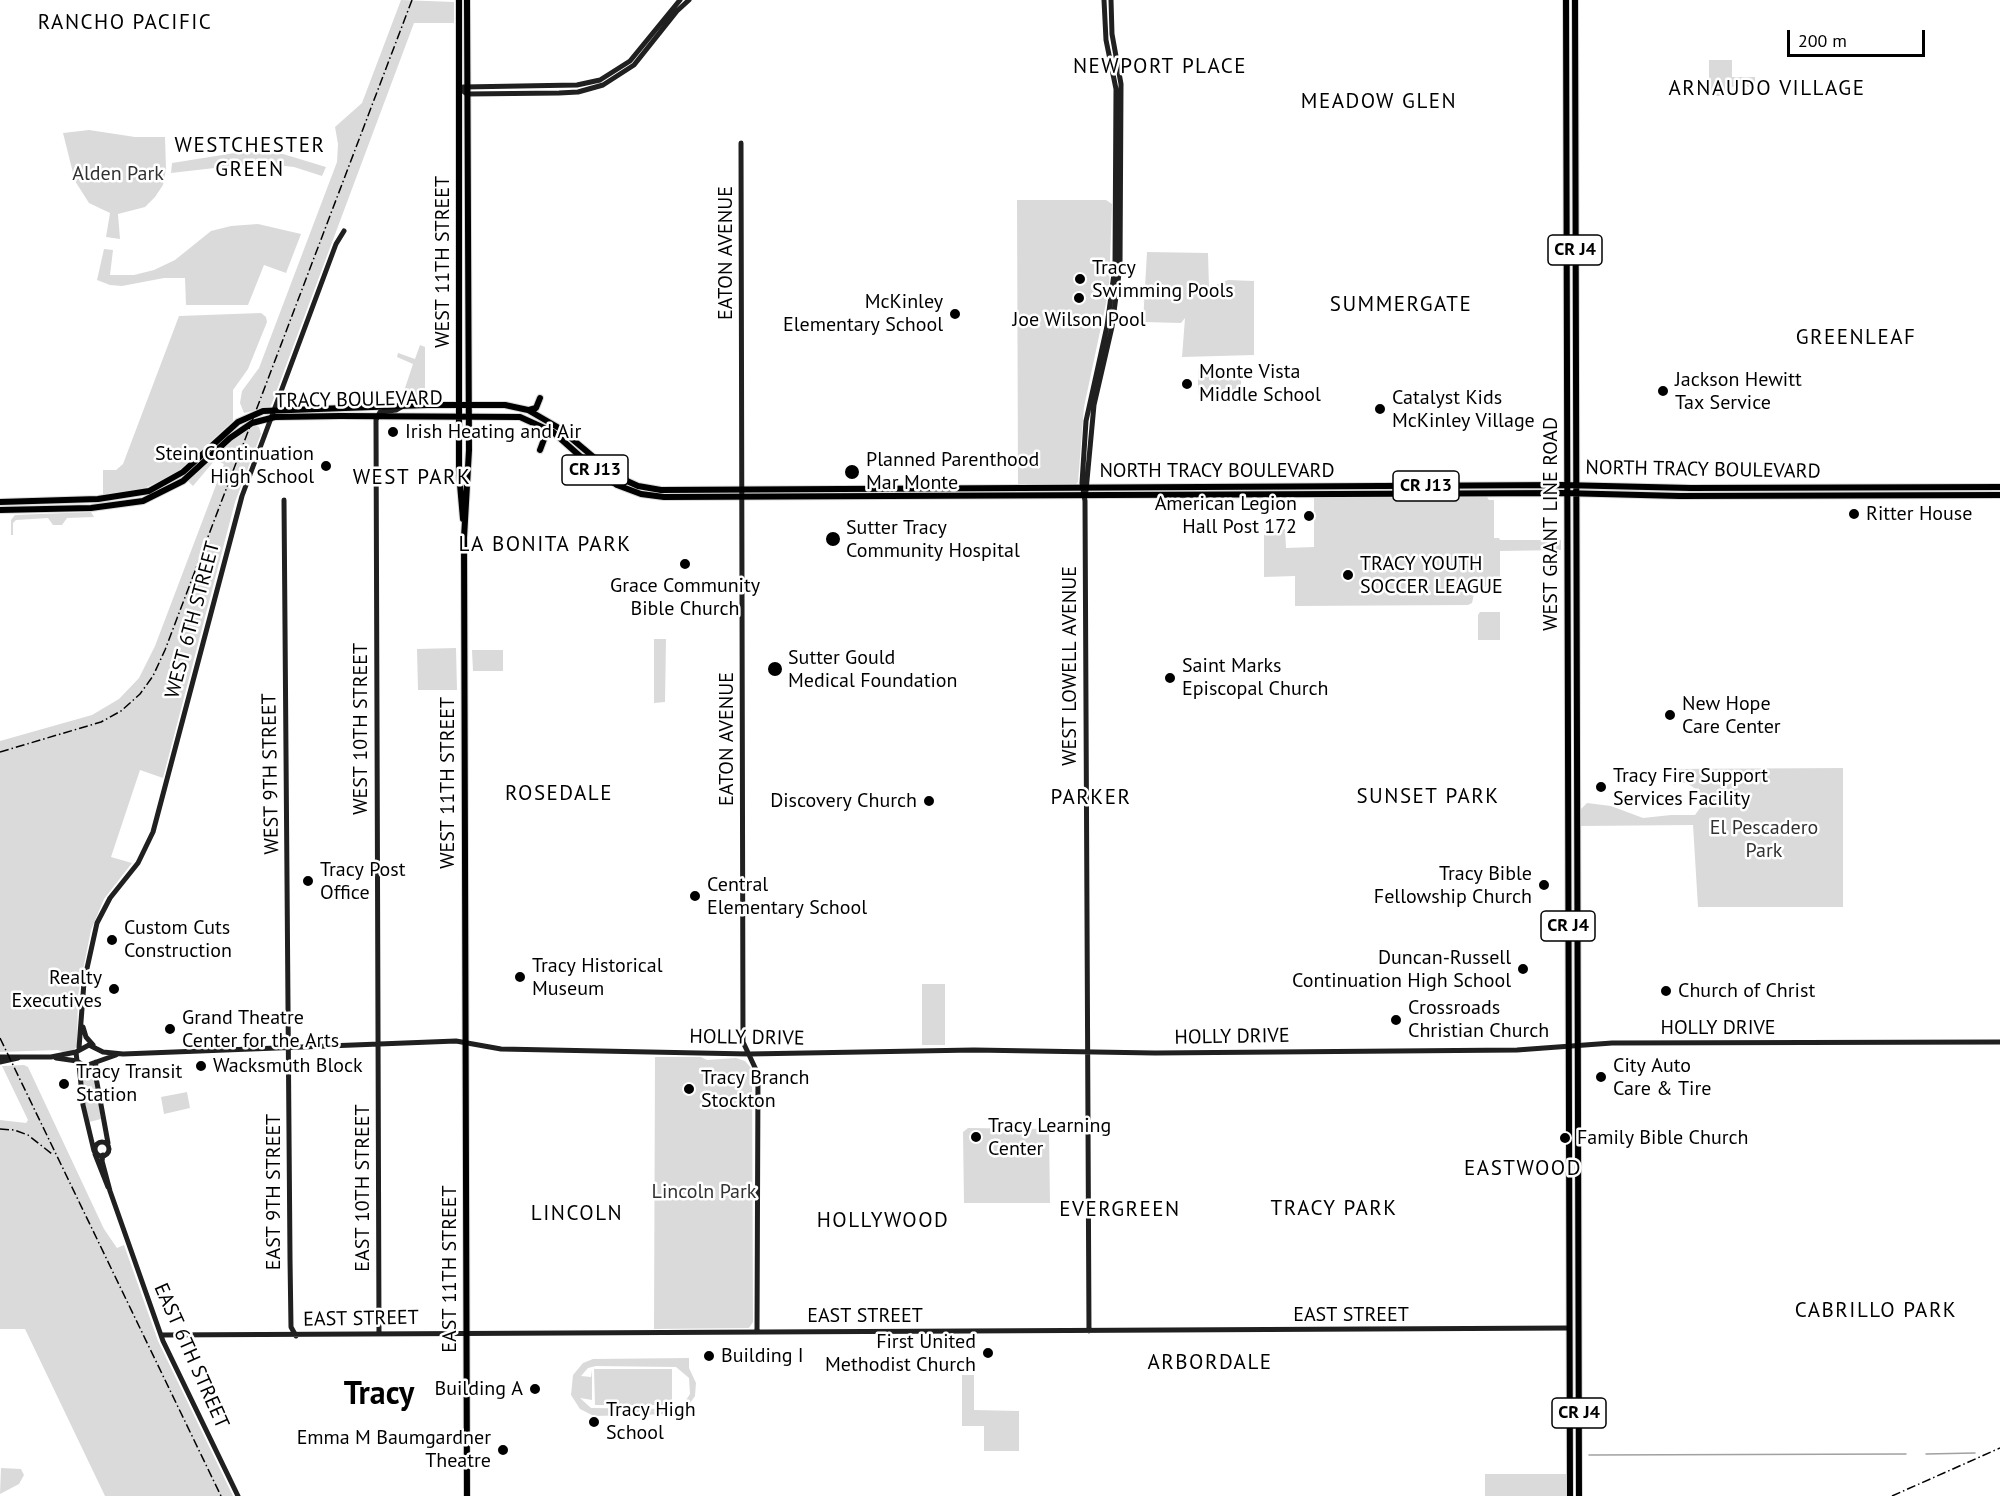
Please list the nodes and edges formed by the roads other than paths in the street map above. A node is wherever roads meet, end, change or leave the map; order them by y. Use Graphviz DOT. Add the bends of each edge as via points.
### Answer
graph roads {
  1 [pos="459,0"];
  2 [pos="467,0"];
  3 [pos="681,0"];
  4 [pos="689,0"];
  5 [pos="1104,0"];
  6 [pos="1111,0"];
  7 [pos="1566,0"];
  8 [pos="1575,0"];
  9 [pos="467,86"];
  10 [pos="459,88"];
  11 [pos="467,94"];
  12 [pos="741,144"];
  13 [pos="344,231"];
  14 [pos="1567,341"];
  15 [pos="1575,357"];
  16 [pos="540,399"];
  17 [pos="459,405"];
  18 [pos="469,405"];
  19 [pos="403,406"];
  20 [pos="274,410"];
  21 [pos="528,410"];
  22 [pos="459,415"];
  23 [pos="469,415"];
  24 [pos="376,416"];
  25 [pos="271,417"];
  26 [pos="255,421"];
  27 [pos="553,432"];
  28 [pos="264,437"];
  29 [pos="540,450"];
  30 [pos="1568,485"];
  31 [pos="1576,486"];
  32 [pos="2000,487"];
  33 [pos="1085,491"];
  34 [pos="741,493"];
  35 [pos="1568,493"];
  36 [pos="1576,493"];
  37 [pos="2000,495"];
  38 [pos="284,500"];
  39 [pos="0,502"];
  40 [pos="0,510"];
  41 [pos="464,523"];
  42 [pos="82,1015"];
  43 [pos="465,1042"];
  44 [pos="2000,1042"];
  45 [pos="378,1043"];
  46 [pos="1578,1046"];
  47 [pos="288,1047"];
  48 [pos="1569,1047"];
  49 [pos="96,1048"];
  50 [pos="78,1050"];
  51 [pos="1087,1053"];
  52 [pos="123,1054"];
  53 [pos="749,1054"];
  54 [pos="0,1057"];
  55 [pos="51,1057"];
  56 [pos="18,1058"];
  57 [pos="98,1061"];
  58 [pos="0,1062"];
  59 [pos="78,1062"];
  60 [pos="108,1143"];
  61 [pos="95,1153"];
  62 [pos="103,1155"];
  63 [pos="110,1191"];
  64 [pos="1569,1328"];
  65 [pos="757,1331"];
  66 [pos="1089,1331"];
  67 [pos="466,1333"];
  68 [pos="379,1334"];
  69 [pos="161,1335"];
  70 [pos="296,1336"];
  71 [pos="238,1496"];
  72 [pos="467,1496"];
  73 [pos="1570,1496"];
  74 [pos="1579,1496"];
  1 -- 10 [label="main road, WEST 11TH STREET"];
  2 -- 9 [label="main road, WEST 11TH STREET"];
  3 -- 9 [label="street" via="630,61 600,80 577,86"];
  4 -- 11 [label="street" via="634,65 603,85 569,92"];
  5 -- 33 [label="street, WEST LOWELL AVENUE" via="1106,40 1116,89 1115,257 1110,308 1086,421"];
  6 -- 33 [label="street, WEST LOWELL AVENUE" via="1112,34 1121,84 1120,266 1112,327 1094,405"];
  7 -- 14 [label="main road, WEST GRANT LINE ROAD / CR J4"];
  8 -- 15 [label="main road, WEST GRANT LINE ROAD / CR J4"];
  9 -- 10 [label="street"];
  9 -- 11 [label="main road, WEST 11TH STREET"];
  10 -- 11 [label="street"];
  10 -- 17 [label="main road, WEST 11TH STREET"];
  11 -- 18 [label="main road, WEST 11TH STREET"];
  12 -- 34 [label="street, EATON AVENUE"];
  13 -- 20 [label="street, WEST 6TH STREET"];
  14 -- 15 [label="main road"];
  14 -- 30 [label="main road, WEST GRANT LINE ROAD / CR J4"];
  15 -- 31 [label="main road, WEST GRANT LINE ROAD / CR J4"];
  16 -- 21 [label="main road" via="536,408"];
  17 -- 18 [label="main road, NORTH TRACY BOULEVARD"];
  17 -- 19 [label="main road, TRACY BOULEVARD"];
  17 -- 22 [label="main road, WEST 11TH STREET"];
  18 -- 21 [label="main road, NORTH TRACY BOULEVARD / CR J13" via="505,405"];
  18 -- 23 [label="main road, WEST 11TH STREET"];
  19 -- 20 [label="main road, TRACY BOULEVARD"];
  19 -- 24 [label="street"];
  20 -- 25 [label="street, WEST 6TH STREET"];
  20 -- 39 [label="main road, TRACY BOULEVARD" via="241,419 183,472 149,491 98,499"];
  21 -- 34 [label="main road, NORTH TRACY BOULEVARD / CR J13" via="559,428 605,469 633,484 658,490"];
  22 -- 23 [label="main road, NORTH TRACY BOULEVARD / CR J13"];
  22 -- 24 [label="main road, TRACY BOULEVARD"];
  22 -- 41 [label="main road, WEST 11TH STREET"];
  23 -- 27 [label="main road, NORTH TRACY BOULEVARD / CR J13" via="520,417"];
  23 -- 41 [label="main road, WEST 11TH STREET"];
  24 -- 25 [label="main road, TRACY BOULEVARD"];
  24 -- 45 [label="street, WEST 10TH STREET"];
  25 -- 26 [label="main road, TRACY BOULEVARD"];
  25 -- 28 [label="street, WEST 6TH STREET"];
  26 -- 28 [label="street" via="263,428"];
  26 -- 40 [label="main road, TRACY BOULEVARD" via="237,432 183,481 149,499 97,508"];
  27 -- 29 [label="main road" via="546,434"];
  27 -- 34 [label="main road, NORTH TRACY BOULEVARD / CR J13" via="605,478 630,491 664,497"];
  28 -- 42 [label="street, WEST 6TH STREET" via="237,513 153,832 138,863 102,912 88,958"];
  30 -- 31 [label="main road, NORTH TRACY BOULEVARD / CR J13"];
  30 -- 33 [label="main road, NORTH TRACY BOULEVARD / CR J13"];
  30 -- 35 [label="main road, WEST GRANT LINE ROAD / CR J4"];
  31 -- 32 [label="main road, NORTH TRACY BOULEVARD / CR J13"];
  31 -- 36 [label="main road, WEST GRANT LINE ROAD / CR J4"];
  33 -- 34 [label="main road, NORTH TRACY BOULEVARD / CR J13"];
  33 -- 35 [label="main road, NORTH TRACY BOULEVARD / CR J13"];
  33 -- 51 [label="street, WEST LOWELL AVENUE"];
  34 -- 53 [label="street, EATON AVENUE" via="743,1032"];
  35 -- 36 [label="main road, NORTH TRACY BOULEVARD / CR J13"];
  35 -- 48 [label="main road, WEST GRANT LINE ROAD / CR J4"];
  36 -- 37 [label="main road, NORTH TRACY BOULEVARD / CR J13"];
  36 -- 46 [label="main road, WEST GRANT LINE ROAD / CR J4"];
  38 -- 47 [label="street, WEST 9TH STREET"];
  41 -- 43 [label="main road, WEST 11TH STREET"];
  42 -- 49 [label="street, WEST 6TH STREET" via="86,1037"];
  42 -- 50 [label="street, WEST 6TH STREET"];
  43 -- 45 [label="street, HOLLY DRIVE"];
  43 -- 53 [label="street, HOLLY DRIVE" via="501,1049"];
  43 -- 67 [label="main road, EAST 11TH STREET"];
  44 -- 46 [label="street, HOLLY DRIVE"];
  45 -- 47 [label="street, HOLLY DRIVE"];
  45 -- 68 [label="street, EAST 10TH STREET"];
  46 -- 48 [label="street, HOLLY DRIVE"];
  46 -- 74 [label="main road, CR J4"];
  47 -- 52 [label="street, HOLLY DRIVE"];
  47 -- 70 [label="street, EAST 9TH STREET" via="291,1327"];
  48 -- 51 [label="street, HOLLY DRIVE"];
  48 -- 64 [label="main road, CR J4"];
  49 -- 50 [label="street"];
  49 -- 52 [label="street"];
  49 -- 57 [label="street"];
  50 -- 55 [label="street"];
  50 -- 59 [label="street, WEST 6TH STREET"];
  51 -- 53 [label="street, HOLLY DRIVE" via="974,1050"];
  51 -- 66 [label="street, WEST LOWELL AVENUE"];
  52 -- 57 [label="street"];
  53 -- 65 [label="street, EATON AVENUE" via="758,1074"];
  54 -- 56 [label="street"];
  55 -- 56 [label="street"];
  55 -- 59 [label="street"];
  56 -- 58 [label="street"];
  57 -- 59 [label="street" via="87,1066"];
  57 -- 60 [label="street" via="95,1072"];
  59 -- 61 [label="street, EAST 6TH STREET" via="84,1112"];
  60 -- 61 [label="street" via="100,1144"];
  60 -- 62 [label="street" via="109,1149"];
  61 -- 62 [label="street"];
  61 -- 63 [label="street, EAST 6TH STREET"];
  62 -- 63 [label="street, EAST 6TH STREET"];
  63 -- 69 [label="street, EAST 6TH STREET"];
  64 -- 66 [label="street, EAST STREET"];
  64 -- 73 [label="main road, CR J4"];
  65 -- 66 [label="street, EAST STREET"];
  65 -- 67 [label="street, EAST STREET"];
  67 -- 68 [label="street, EAST STREET"];
  67 -- 72 [label="main road, EAST 11TH STREET"];
  68 -- 70 [label="street, EAST STREET"];
  69 -- 70 [label="street, EAST STREET"];
  69 -- 71 [label="street, EAST 6TH STREET"];
}
